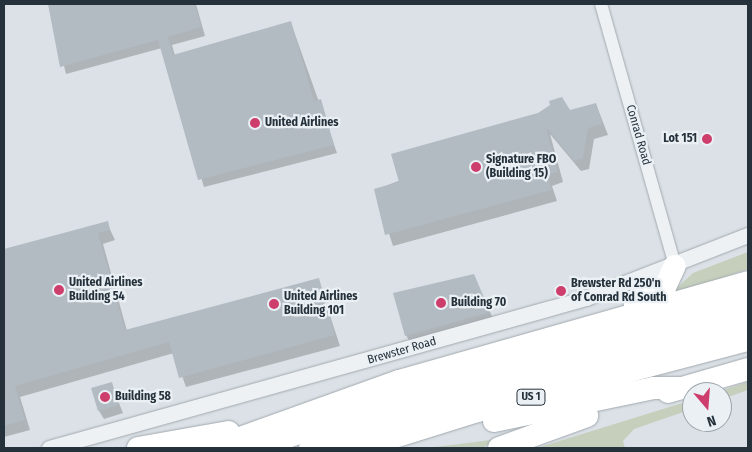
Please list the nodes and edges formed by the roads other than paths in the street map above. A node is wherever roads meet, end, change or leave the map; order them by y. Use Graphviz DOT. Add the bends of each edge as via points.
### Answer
graph roads {
  1 [pos="601,4"];
  2 [pos="748,235"];
  3 [pos="675,266"];
  4 [pos="748,282"];
  5 [pos="748,300"];
  6 [pos="748,319"];
  7 [pos="748,332"];
  8 [pos="748,340"];
  9 [pos="507,350"];
  10 [pos="706,351"];
  11 [pos="748,369"];
  12 [pos="704,382"];
  13 [pos="682,388"];
  14 [pos="682,388"];
  15 [pos="336,402"];
  16 [pos="49,448"];
  17 [pos="138,448"];
  18 [pos="212,448"];
  19 [pos="256,448"];
  20 [pos="310,448"];
  21 [pos="358,448"];
  22 [pos="368,448"];
  23 [pos="499,448"];
  1 -- 3 [label="street, Conrad Road"];
  2 -- 3 [label="street, Brewster Road"];
  3 -- 9 [label="highway" via="669,283 654,294 539,332"];
  3 -- 16 [label="street, Brewster Road" via="570,303"];
  4 -- 9 [label="highway"];
  5 -- 19 [label="highway" via="404,397"];
  6 -- 20 [label="highway" via="462,399"];
  7 -- 10 [label="highway"];
  8 -- 10 [label="highway, US 1"];
  9 -- 15 [label="highway"];
  10 -- 21 [label="highway, US 1" via="477,411"];
  11 -- 12 [label="highway"];
  13 -- 22 [label="highway" via="653,388"];
  14 -- 23 [label="highway" via="537,431"];
  15 -- 17 [label="highway" via="230,432"];
  15 -- 18 [label="highway"];
}
